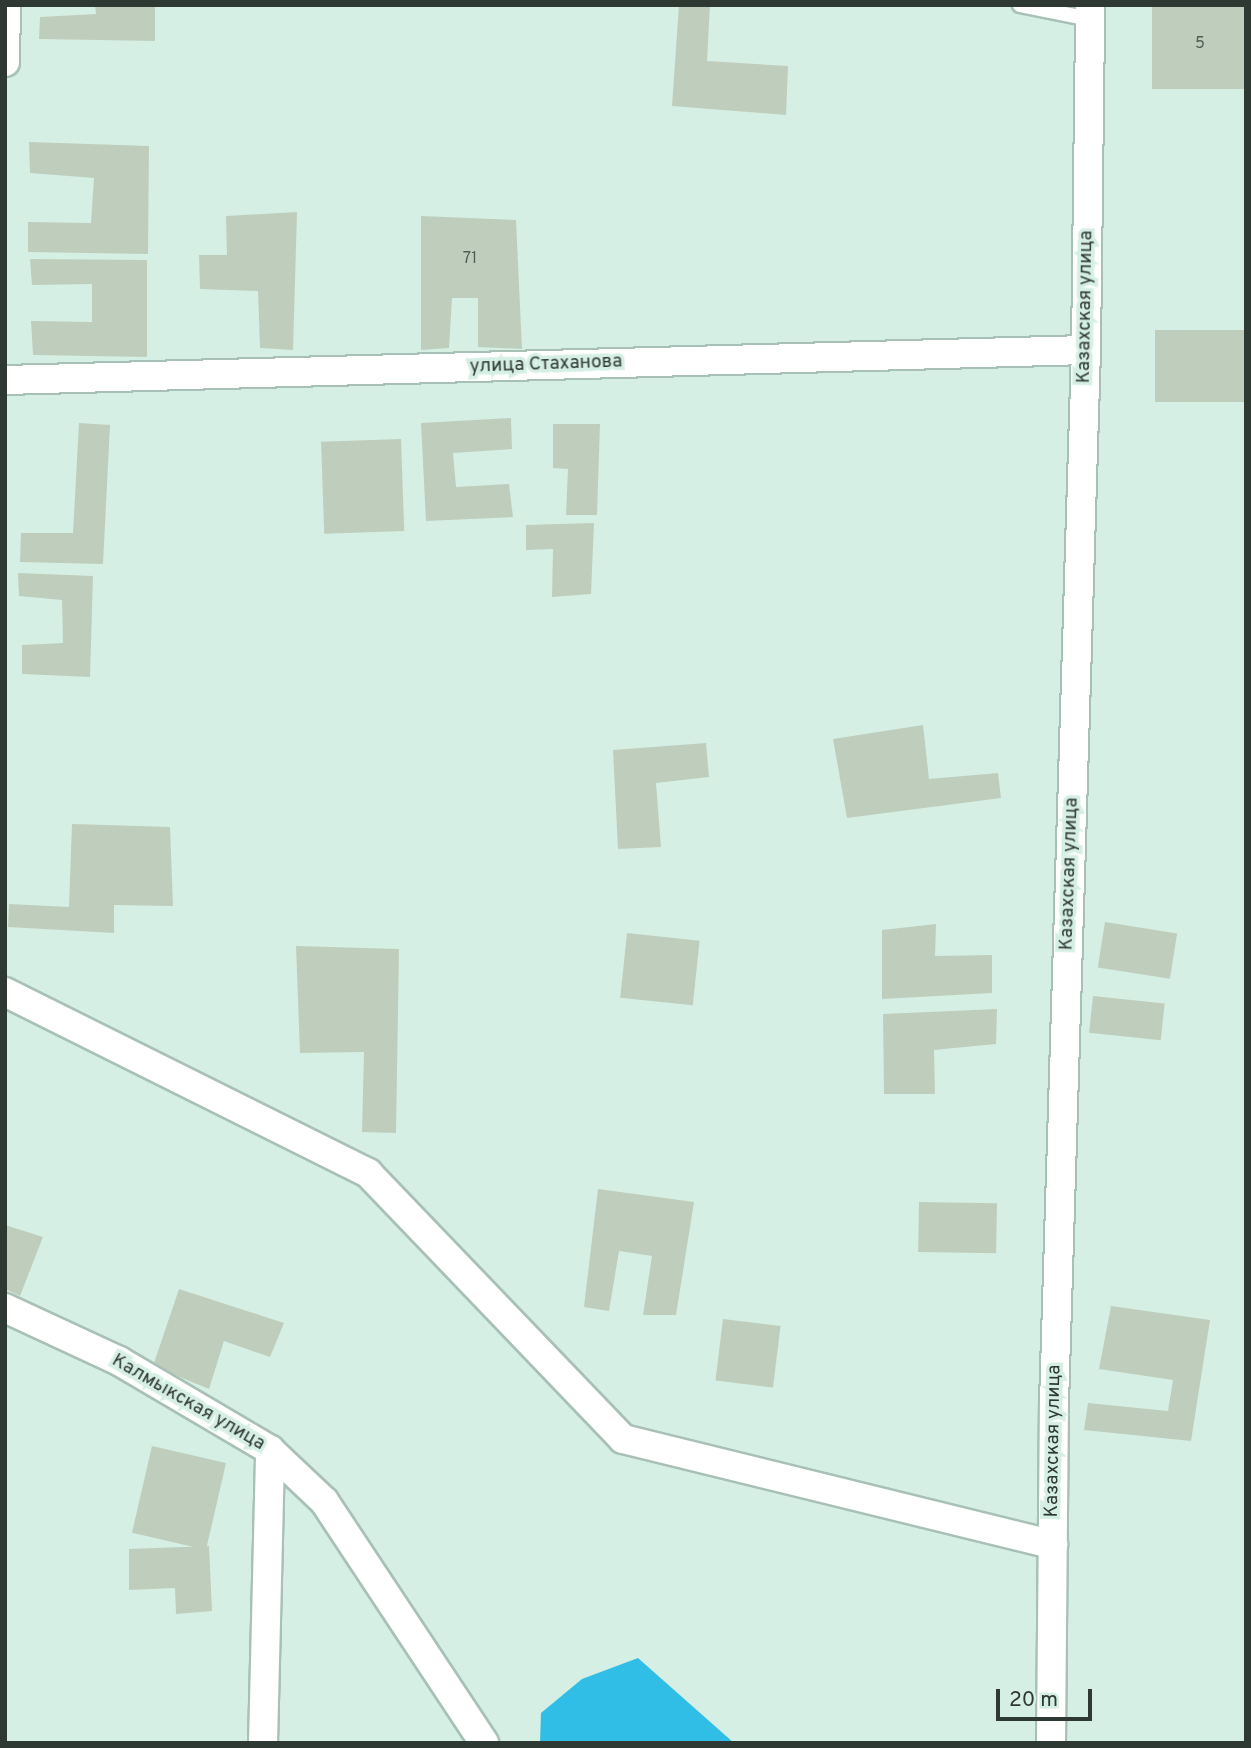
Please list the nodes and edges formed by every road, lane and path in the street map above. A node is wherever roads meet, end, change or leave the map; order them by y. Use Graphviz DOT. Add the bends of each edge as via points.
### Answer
graph roads {
  1 [pos="6,5"];
  2 [pos="1020,5"];
  3 [pos="1090,12"];
  4 [pos="5,62"];
  5 [pos="1086,350"];
  6 [pos="5,380"];
  7 [pos="5,992"];
  8 [pos="5,1308"];
  9 [pos="270,1450"];
  10 [pos="1052,1545"];
  11 [pos="263,1743"];
  12 [pos="484,1743"];
  13 [pos="1051,1743"];
  1 -- 4 [label="street"];
  2 -- 3 [label="lane"];
  3 -- 5 [label="street, Казахская улица"];
  5 -- 6 [label="street, улица Стаханова"];
  5 -- 10 [label="street, Казахская улица"];
  7 -- 10 [label="street" via="368,1173 623,1440"];
  8 -- 9 [label="street, Калмыкская улица" via="119,1362"];
  9 -- 11 [label="street"];
  9 -- 12 [label="street, Калмыкская улица" via="324,1501"];
  10 -- 13 [label="street, Казахская улица"];
}
